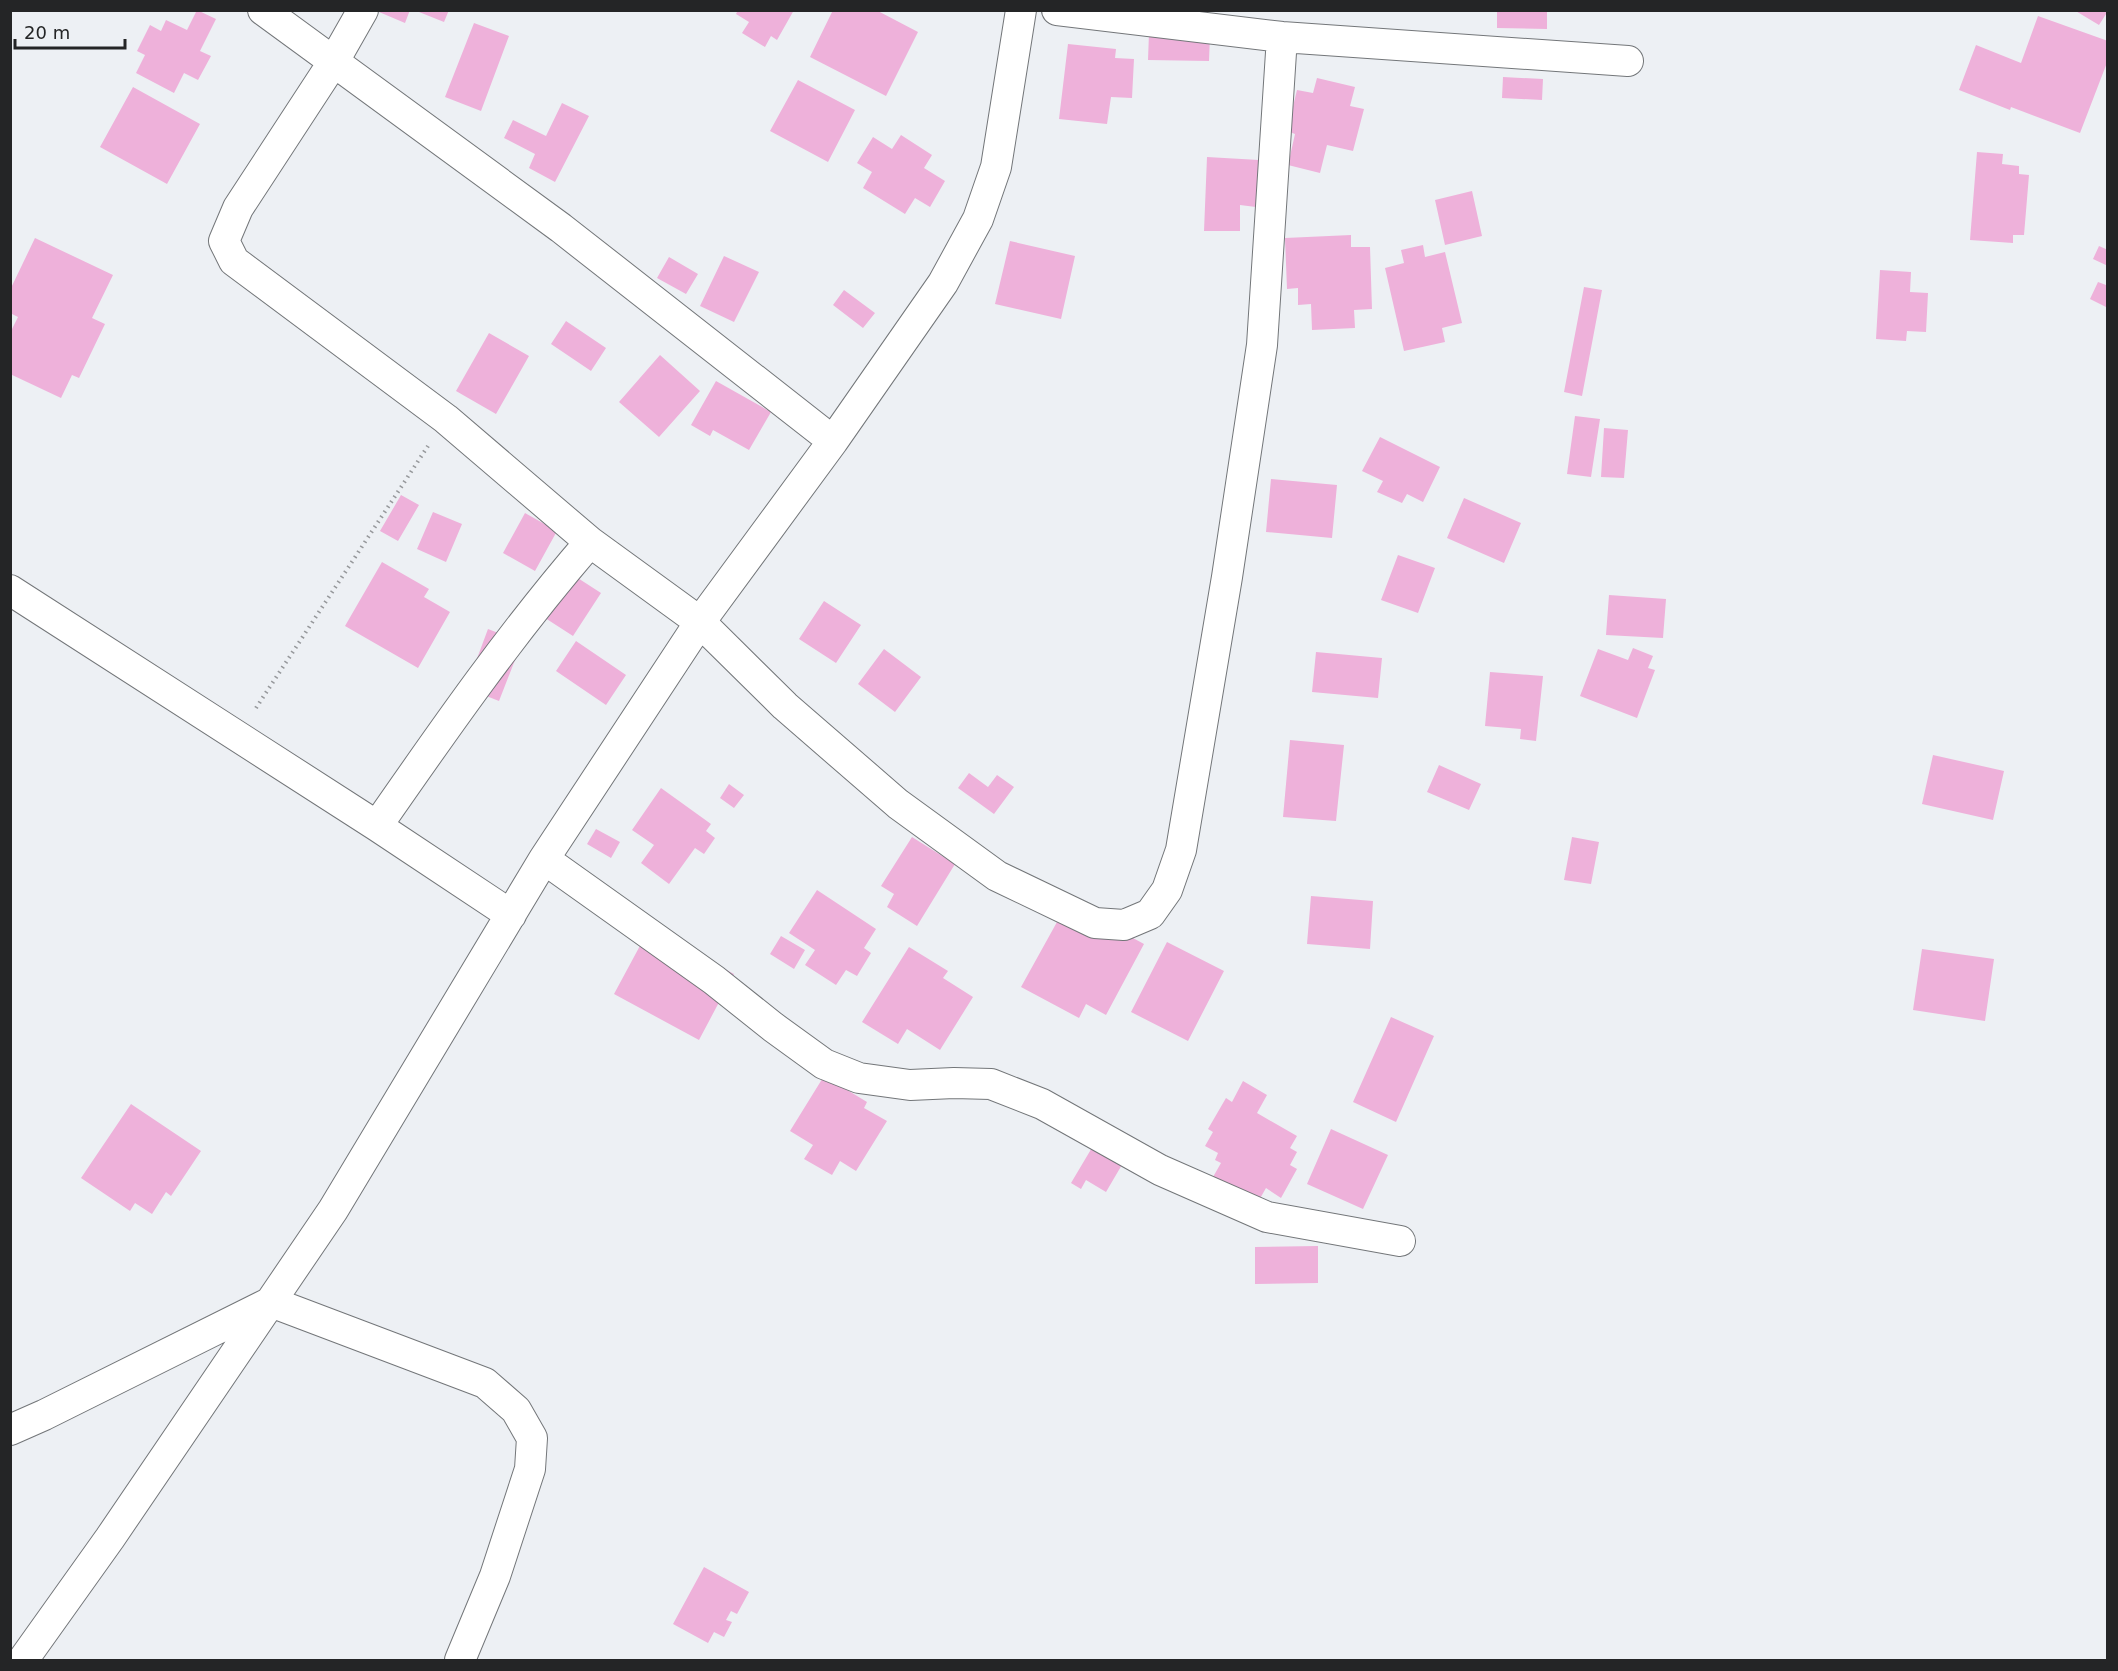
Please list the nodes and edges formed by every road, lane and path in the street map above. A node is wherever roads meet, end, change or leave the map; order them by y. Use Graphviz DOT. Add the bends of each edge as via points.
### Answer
graph roads {
  1 [pos="263,10"];
  2 [pos="363,10"];
  3 [pos="1021,10"];
  4 [pos="1056,10"];
  5 [pos="1282,37"];
  6 [pos="334,61"];
  7 [pos="1628,62"];
  8 [pos="446,419"];
  9 [pos="833,441"];
  10 [pos="590,542"];
  11 [pos="10,590"];
  12 [pos="700,622"];
  13 [pos="237,736"];
  14 [pos="377,826"];
  15 [pos="544,860"];
  16 [pos="512,915"];
  17 [pos="1400,1241"];
  18 [pos="271,1302"];
  19 [pos="10,1430"];
  20 [pos="22,1660"];
  21 [pos="460,1660"];
  1 -- 6 [label="street"];
  2 -- 6 [label="street"];
  3 -- 9 [label="street" via="996,167 978,219 944,283"];
  4 -- 5 [label="street"];
  5 -- 7 [label="street"];
  5 -- 12 [label="street" via="1262,345 1229,565 1182,850 1167,890 1150,914 1124,926 1095,923 997,876 898,804 785,706"];
  6 -- 8 [label="street" via="238,208 224,241 234,261"];
  6 -- 9 [label="street" via="561,228"];
  8 -- 10 [label="street"];
  8 -- 13 [label="path"];
  9 -- 12 [label="street"];
  10 -- 12 [label="street"];
  10 -- 14 [label="street" via="511,638"];
  11 -- 13 [label="street"];
  12 -- 15 [label="street"];
  13 -- 14 [label="street"];
  14 -- 16 [label="street"];
  15 -- 16 [label="street"];
  15 -- 17 [label="street" via="714,980 824,1064 859,1078 910,1085 991,1084 1042,1104 1160,1170 1267,1217"];
  16 -- 18 [label="street" via="333,1210"];
  18 -- 19 [label="street"];
  18 -- 20 [label="street"];
  18 -- 21 [label="street" via="485,1383 516,1410 532,1438 530,1469 495,1576"];
}
